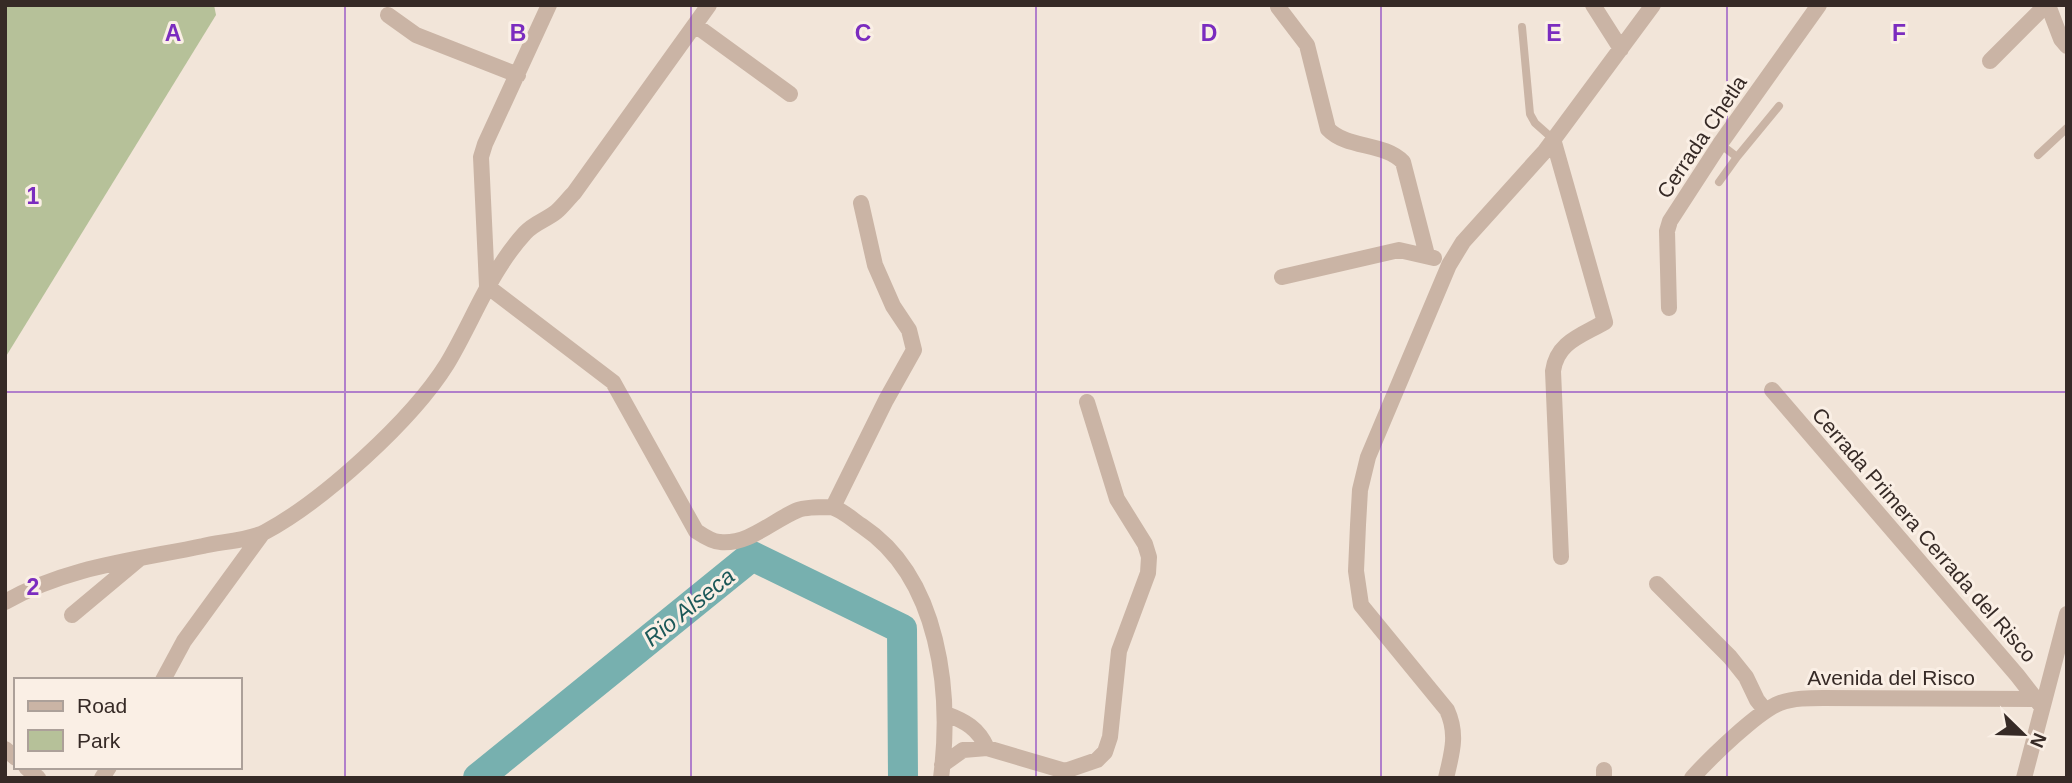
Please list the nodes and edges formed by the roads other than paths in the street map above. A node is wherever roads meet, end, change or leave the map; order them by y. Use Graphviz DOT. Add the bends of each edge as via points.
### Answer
graph roads {
  1 [pos="549,5"];
  2 [pos="709,5"];
  3 [pos="1593,5"];
  4 [pos="1653,5"];
  5 [pos="1819,5"];
  6 [pos="2047,5"];
  7 [pos="1278,6"];
  8 [pos="388,15"];
  9 [pos="695,25"];
  10 [pos="1522,27"];
  11 [pos="2067,46"];
  12 [pos="1620,49"];
  13 [pos="1990,61"];
  14 [pos="518,75"];
  15 [pos="790,94"];
  16 [pos="1779,106"];
  17 [pos="2067,128"];
  18 [pos="1553,139"];
  19 [pos="1720,144"];
  20 [pos="2038,155"];
  21 [pos="1737,157"];
  22 [pos="1719,182"];
  23 [pos="861,203"];
  24 [pos="1427,255"];
  25 [pos="1449,265"];
  26 [pos="1282,277"];
  27 [pos="487,286"];
  28 [pos="1669,308"];
  29 [pos="1772,390"];
  30 [pos="1087,402"];
  31 [pos="833,507"];
  32 [pos="262,534"];
  33 [pos="1562,557"];
  34 [pos="141,558"];
  35 [pos="1657,584"];
  36 [pos="5,602"];
  37 [pos="2067,614"];
  38 [pos="72,615"];
  39 [pos="164,678"];
  40 [pos="2038,703"];
  41 [pos="1765,710"];
  42 [pos="946,714"];
  43 [pos="987,748"];
  44 [pos="941,771"];
  45 [pos="1446,778"];
  46 [pos="1692,778"];
  47 [pos="2024,778"];
  1 -- 14 [label="street"];
  2 -- 9 [label="street"];
  3 -- 12 [label="street"];
  4 -- 12 [label="street"];
  5 -- 19 [label="street, Cerrada Chetla"];
  6 -- 11 [label="street"];
  6 -- 13 [label="street"];
  7 -- 24 [label="street" via="1307,45 1328,129 1338,138 1403,162"];
  8 -- 14 [label="street" via="416,35"];
  9 -- 15 [label="street"];
  9 -- 27 [label="street" via="574,193 525,233"];
  10 -- 18 [label="lane" via="1530,114"];
  12 -- 18 [label="street"];
  14 -- 27 [label="street" via="481,158"];
  16 -- 21 [label="lane"];
  17 -- 20 [label="lane"];
  18 -- 25 [label="street"];
  18 -- 33 [label="street" via="1605,322 1555,356"];
  19 -- 21 [label="lane"];
  19 -- 28 [label="street, Cerrada Chetla" via="1670,221"];
  21 -- 22 [label="lane"];
  23 -- 31 [label="street" via="875,265 909,330 914,351"];
  24 -- 25 [label="street"];
  24 -- 26 [label="street" via="1399,250"];
  25 -- 45 [label="street" via="1368,457 1360,490 1356,571 1361,605 1453,723 1455,741"];
  27 -- 31 [label="street" via="613,382 695,531 719,542 745,538 800,509"];
  27 -- 32 [label="street" via="447,365 400,423 306,505"];
  29 -- 40 [label="street, Cerrada Primera Cerrada del Risco"];
  30 -- 43 [label="street" via="1117,499 1149,557 1148,573 1119,651 1110,737 1097,760 1065,771"];
  31 -- 42 [label="street" via="878,537 904,567 932,628"];
  32 -- 34 [label="street"];
  32 -- 39 [label="street" via="184,641"];
  34 -- 36 [label="street" via="81,571"];
  34 -- 38 [label="street"];
  35 -- 41 [label="street" via="1730,657"];
  37 -- 40 [label="street"];
  40 -- 41 [label="street, Avenida del Risco" via="1801,698"];
  40 -- 47 [label="street"];
  41 -- 46 [label="street, Avenida del Risco"];
  42 -- 43 [label="street" via="973,727"];
  42 -- 44 [label="street"];
  43 -- 44 [label="street" via="963,750"];
}
